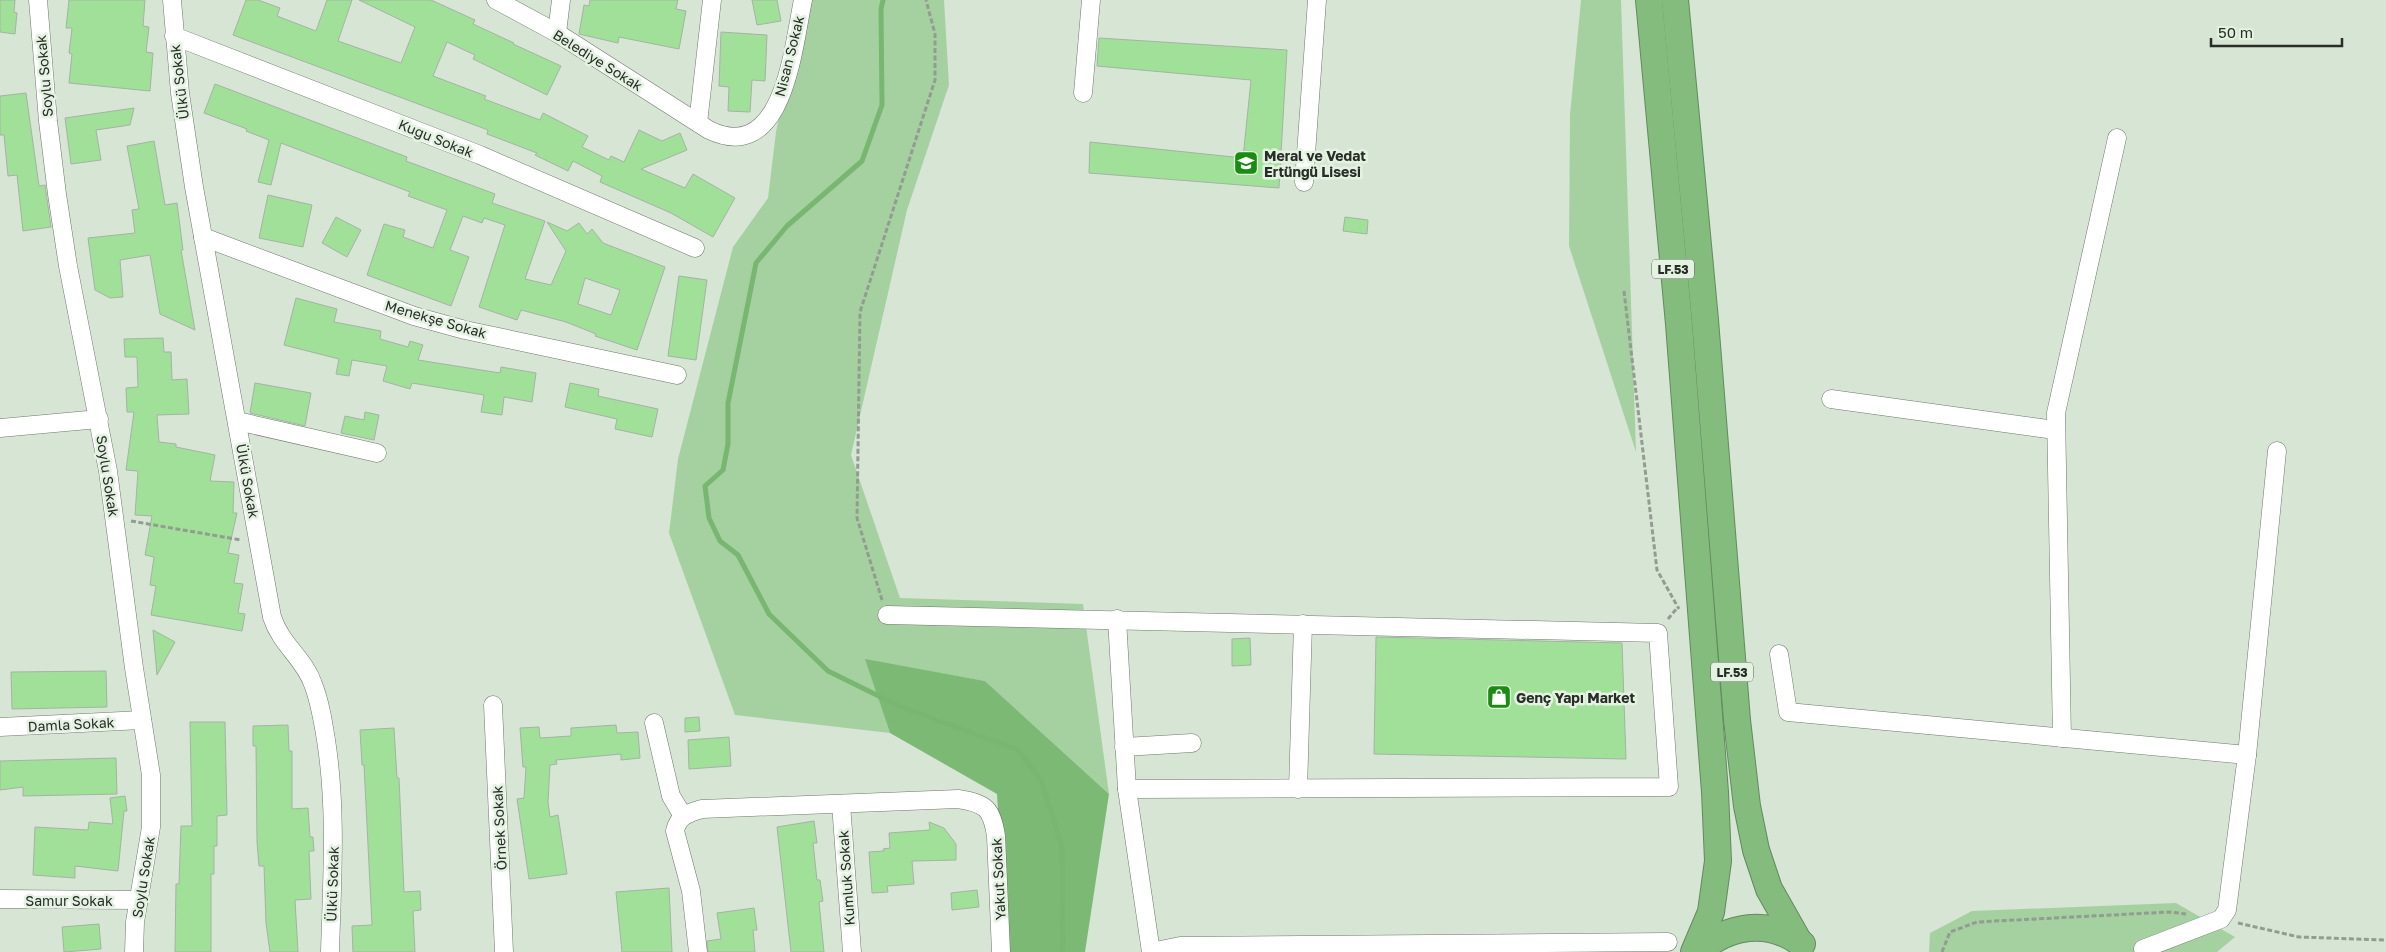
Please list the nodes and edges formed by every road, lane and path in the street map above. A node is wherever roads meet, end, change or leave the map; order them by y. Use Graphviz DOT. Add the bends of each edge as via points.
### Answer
graph roads {
  1 [pos="38,0"];
  2 [pos="172,0"];
  3 [pos="496,0"];
  4 [pos="561,0"];
  5 [pos="712,0"];
  6 [pos="803,0"];
  7 [pos="926,0"];
  8 [pos="1092,0"];
  9 [pos="1317,0"];
  10 [pos="1649,0"];
  11 [pos="1675,0"];
  12 [pos="557,33"];
  13 [pos="174,36"];
  14 [pos="1083,93"];
  15 [pos="698,123"];
  16 [pos="2117,138"];
  17 [pos="1304,182"];
  18 [pos="203,237"];
  19 [pos="695,248"];
  20 [pos="1624,292"];
  21 [pos="677,375"];
  22 [pos="1831,399"];
  23 [pos="99,419"];
  24 [pos="237,421"];
  25 [pos="0,428"];
  26 [pos="2055,430"];
  27 [pos="2277,451"];
  28 [pos="377,454"];
  29 [pos="115,518"];
  30 [pos="259,543"];
  31 [pos="887,615"];
  32 [pos="1117,619"];
  33 [pos="1303,624"];
  34 [pos="1703,625"];
  35 [pos="1779,654"];
  36 [pos="493,705"];
  37 [pos="142,720"];
  38 [pos="654,723"];
  39 [pos="0,727"];
  40 [pos="2062,738"];
  41 [pos="1192,743"];
  42 [pos="1124,747"];
  43 [pos="2247,755"];
  44 [pos="1298,788"];
  45 [pos="1127,789"];
  46 [pos="840,804"];
  47 [pos="682,816"];
  48 [pos="0,899"];
  49 [pos="138,900"];
  50 [pos="1668,942"];
  51 [pos="1806,947"];
  52 [pos="2143,949"];
  53 [pos="134,952"];
  54 [pos="330,952"];
  55 [pos="504,952"];
  56 [pos="698,952"];
  57 [pos="852,952"];
  58 [pos="1001,952"];
  59 [pos="1694,952"];
  60 [pos="1698,952"];
  1 -- 23 [label="street, Soylu Sokak" via="58,203"];
  2 -- 13 [label="street, Ülkü Sokak"];
  3 -- 12 [label="street, Belediye Sokak"];
  4 -- 12 [label="street"];
  5 -- 15 [label="street"];
  6 -- 15 [label="street, Nisan Sokak" via="786,77 767,122 754,133 738,138 719,135"];
  7 -- 31 [label="path" via="935,34 935,80 860,312 856,518"];
  8 -- 14 [label="street"];
  9 -- 17 [label="street"];
  10 -- 34 [label="highway, LF.53"];
  11 -- 51 [label="highway, LF.53" via="1705,320 1736,711 1748,806 1756,850 1768,889"];
  12 -- 15 [label="street, Belediye Sokak"];
  13 -- 18 [label="street, Ülkü Sokak" via="187,146"];
  13 -- 19 [label="street, Kuğu Sokak" via="480,155"];
  16 -- 26 [label="street" via="2056,413"];
  18 -- 21 [label="street, Menekşe Sokak" via="414,316"];
  18 -- 24 [label="street, Ülkü Sokak"];
  20 -- 34 [label="path" via="1657,570 1677,608"];
  22 -- 26 [label="street"];
  23 -- 25 [label="street"];
  23 -- 29 [label="street, Soylu Sokak"];
  24 -- 28 [label="street"];
  24 -- 30 [label="street, Ülkü Sokak"];
  26 -- 40 [label="street"];
  27 -- 43 [label="street"];
  29 -- 30 [label="path"];
  29 -- 37 [label="street, Soylu Sokak"];
  30 -- 54 [label="street, Ülkü Sokak" via="276,628 307,671 322,715 334,803"];
  31 -- 32 [label="street"];
  32 -- 33 [label="street"];
  32 -- 42 [label="street"];
  33 -- 44 [label="street"];
  33 -- 44 [label="street" via="1658,633 1669,787"];
  34 -- 59 [label="highway, LF.53" via="1718,862 1711,912"];
  35 -- 40 [label="street" via="1788,712"];
  36 -- 55 [label="street, Örnek Sokak"];
  37 -- 39 [label="street, Damla Sokak"];
  37 -- 49 [label="street, Soylu Sokak" via="153,804 148,853"];
  38 -- 47 [label="street" via="671,796"];
  40 -- 43 [label="street"];
  41 -- 42 [label="street"];
  42 -- 45 [label="street"];
  43 -- 52 [label="street" via="2228,910 2221,919"];
  44 -- 45 [label="street"];
  45 -- 50 [label="street" via="1151,952 1180,946"];
  46 -- 47 [label="street" via="702,809"];
  46 -- 57 [label="street, Kumluk Sokak"];
  46 -- 58 [label="street, Yakut Sokak" via="958,799 975,801 987,808 996,836"];
  47 -- 56 [label="street" via="675,831 691,891"];
  48 -- 49 [label="street, Samur Sokak"];
  49 -- 53 [label="street, Soylu Sokak"];
  51 -- 60 [label="highway, LF.53" via="1792,936 1765,928 1738,929 1712,939"];
}
